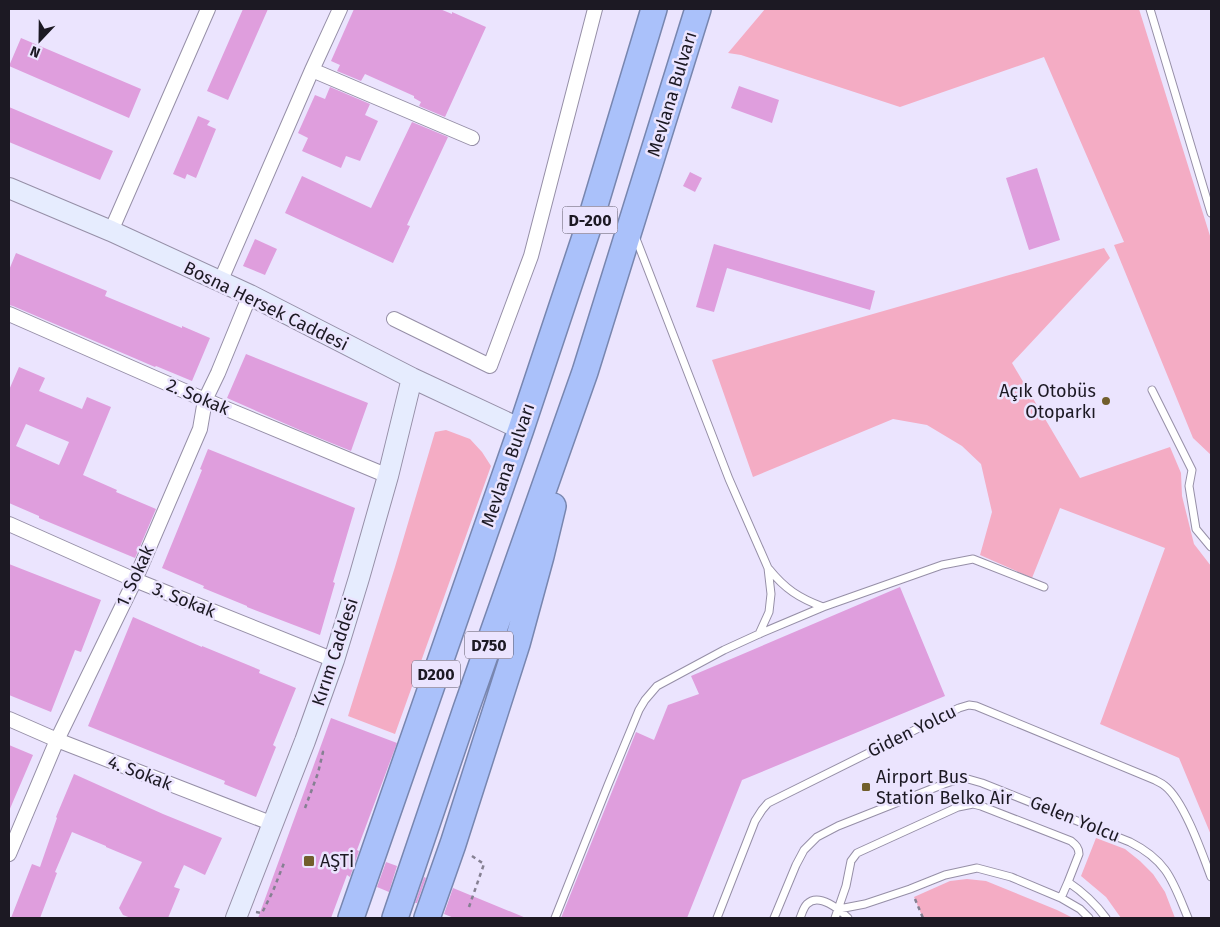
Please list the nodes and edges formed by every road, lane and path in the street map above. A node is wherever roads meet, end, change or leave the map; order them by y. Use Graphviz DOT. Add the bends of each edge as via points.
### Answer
graph roads {
  1 [pos="208,9"];
  2 [pos="340,9"];
  3 [pos="595,9"];
  4 [pos="654,9"];
  5 [pos="698,9"];
  6 [pos="1150,9"];
  7 [pos="312,70"];
  8 [pos="472,138"];
  9 [pos="9,188"];
  10 [pos="1211,213"];
  11 [pos="631,226"];
  12 [pos="111,231"];
  13 [pos="220,282"];
  14 [pos="250,295"];
  15 [pos="9,314"];
  16 [pos="394,319"];
  17 [pos="585,372"];
  18 [pos="412,378"];
  19 [pos="1152,390"];
  20 [pos="205,400"];
  21 [pos="521,429"];
  22 [pos="388,476"];
  23 [pos="9,524"];
  24 [pos="1211,547"];
  25 [pos="768,568"];
  26 [pos="135,580"];
  27 [pos="1044,587"];
  28 [pos="823,607"];
  29 [pos="759,634"];
  30 [pos="334,660"];
  31 [pos="9,719"];
  32 [pos="57,740"];
  33 [pos="318,773"];
  34 [pos="305,808"];
  35 [pos="273,824"];
  36 [pos="9,854"];
  37 [pos="284,863"];
  38 [pos="484,864"];
  39 [pos="1211,877"];
  40 [pos="1068,882"];
  41 [pos="910,889"];
  42 [pos="273,891"];
  43 [pos="1061,898"];
  44 [pos="469,907"];
  45 [pos="839,909"];
  46 [pos="236,918"];
  47 [pos="351,918"];
  48 [pos="395,918"];
  49 [pos="427,918"];
  50 [pos="555,918"];
  51 [pos="717,918"];
  52 [pos="774,918"];
  53 [pos="800,918"];
  54 [pos="835,918"];
  55 [pos="848,918"];
  56 [pos="923,918"];
  57 [pos="1090,918"];
  58 [pos="1106,918"];
  59 [pos="1188,918"];
  1 -- 12 [label="street"];
  2 -- 7 [label="street"];
  3 -- 16 [label="street" via="531,256 490,366"];
  4 -- 21 [label="highway, Mevlana Bulvarı / D-200" via="589,226"];
  5 -- 11 [label="highway, Mevlana Bulvarı / D-200"];
  6 -- 10 [label="lane"];
  7 -- 8 [label="street"];
  7 -- 13 [label="street"];
  9 -- 12 [label="street, Bosna Hersek Caddesi"];
  11 -- 17 [label="highway, Mevlana Bulvarı / D-200"];
  11 -- 25 [label="lane" via="729,479"];
  12 -- 13 [label="street, Bosna Hersek Caddesi"];
  13 -- 14 [label="street, Bosna Hersek Caddesi"];
  14 -- 18 [label="street, Bosna Hersek Caddesi"];
  14 -- 20 [label="street, 1. Sokak"];
  15 -- 20 [label="street, 2. Sokak"];
  17 -- 48 [label="highway, Mevlana Bulvarı / D750"];
  17 -- 49 [label="highway" via="517,644"];
  18 -- 21 [label="street, Bosna Hersek Caddesi"];
  18 -- 22 [label="street, Kırım Caddesi"];
  19 -- 24 [label="lane" via="1192,470 1189,486 1196,530"];
  20 -- 22 [label="street, 2. Sokak"];
  20 -- 26 [label="street, 1. Sokak" via="200,429"];
  21 -- 47 [label="highway, Mevlana Bulvarı / D200"];
  22 -- 30 [label="street, Kırım Caddesi"];
  23 -- 26 [label="street, 3. Sokak"];
  25 -- 28 [label="lane" via="789,591"];
  25 -- 29 [label="lane" via="769,612"];
  26 -- 30 [label="street, 3. Sokak"];
  26 -- 32 [label="street, 1. Sokak"];
  27 -- 28 [label="lane" via="973,559 942,565"];
  28 -- 29 [label="lane"];
  29 -- 50 [label="lane" via="657,686 645,700"];
  30 -- 35 [label="street, Kırım Caddesi"];
  31 -- 32 [label="street, 4. Sokak"];
  32 -- 35 [label="street, 4. Sokak"];
  32 -- 36 [label="street, 1. Sokak"];
  33 -- 34 [label="path"];
  35 -- 46 [label="street, Kırım Caddesi"];
  37 -- 42 [label="path"];
  38 -- 44 [label="path"];
  39 -- 51 [label="lane, Giden Yolcu" via="1182,807 1165,786 1050,736 970,706 959,708 768,803 755,821"];
  40 -- 43 [label="lane"];
  40 -- 45 [label="lane" via="1079,854 1076,845 973,804 958,807 857,854 851,861"];
  40 -- 58 [label="lane" via="1089,898"];
  41 -- 43 [label="lane" via="945,875 977,868 1011,877"];
  41 -- 45 [label="lane" via="859,906"];
  41 -- 56 [label="path"];
  43 -- 57 [label="lane"];
  45 -- 53 [label="lane" via="818,900 812,901 806,905"];
  45 -- 54 [label="lane"];
  45 -- 55 [label="lane"];
  52 -- 59 [label="lane, Gelen Yolcu" via="796,865 804,850 817,837 944,784 968,780 996,788 1141,847 1168,873"];
}
